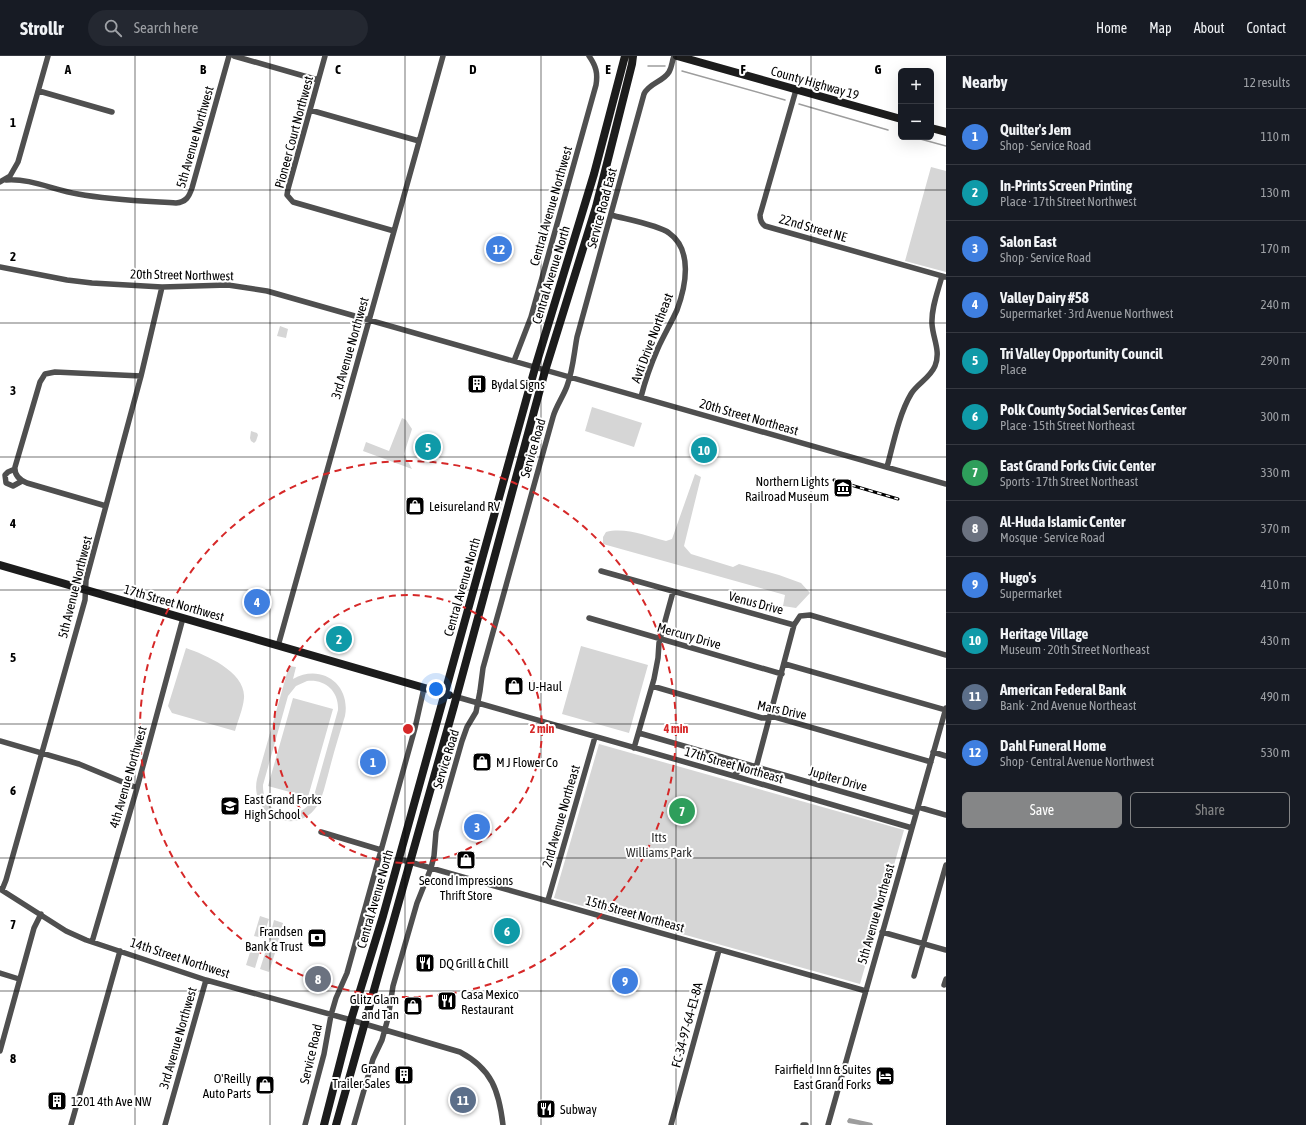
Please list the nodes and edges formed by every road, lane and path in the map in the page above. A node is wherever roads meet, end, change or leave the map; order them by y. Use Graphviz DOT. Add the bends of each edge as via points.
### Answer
graph roads {
  1 [pos="48,56"];
  2 [pos="229,56"];
  3 [pos="234,56"];
  4 [pos="325,56"];
  5 [pos="443,56"];
  6 [pos="589,56"];
  7 [pos="625,56"];
  8 [pos="632,56"];
  9 [pos="675,56"];
  10 [pos="318,80"];
  11 [pos="796,90"];
  12 [pos="39,91"];
  13 [pos="310,110"];
  14 [pos="112,112"];
  15 [pos="898,118"];
  16 [pos="934,129"];
  17 [pos="946,132"];
  18 [pos="419,141"];
  19 [pos="3,181"];
  20 [pos="611,215"];
  21 [pos="394,231"];
  22 [pos="0,267"];
  23 [pos="944,277"];
  24 [pos="162,287"];
  25 [pos="369,320"];
  26 [pos="514,361"];
  27 [pos="535,368"];
  28 [pos="546,371"];
  29 [pos="141,376"];
  30 [pos="570,377"];
  31 [pos="641,397"];
  32 [pos="887,467"];
  33 [pos="15,469"];
  34 [pos="22,481"];
  35 [pos="946,484"];
  36 [pos="106,506"];
  37 [pos="0,565"];
  38 [pos="601,571"];
  39 [pos="85,590"];
  40 [pos="673,592"];
  41 [pos="183,618"];
  42 [pos="589,618"];
  43 [pos="794,625"];
  44 [pos="660,639"];
  45 [pos="278,646"];
  46 [pos="946,655"];
  47 [pos="785,664"];
  48 [pos="782,674"];
  49 [pos="652,686"];
  50 [pos="424,688"];
  51 [pos="444,694"];
  52 [pos="456,697"];
  53 [pos="478,703"];
  54 [pos="946,709"];
  55 [pos="769,718"];
  56 [pos="639,733"];
  57 [pos="595,737"];
  58 [pos="0,741"];
  59 [pos="634,748"];
  60 [pos="933,752"];
  61 [pos="41,753"];
  62 [pos="946,756"];
  63 [pos="931,762"];
  64 [pos="756,766"];
  65 [pos="734,776"];
  66 [pos="137,788"];
  67 [pos="917,810"];
  68 [pos="946,815"];
  69 [pos="912,828"];
  70 [pos="321,832"];
  71 [pos="381,850"];
  72 [pos="398,859"];
  73 [pos="411,862"];
  74 [pos="946,865"];
  75 [pos="431,868"];
  76 [pos="1,889"];
  77 [pos="548,900"];
  78 [pos="40,914"];
  79 [pos="882,932"];
  80 [pos="92,942"];
  81 [pos="924,944"];
  82 [pos="719,950"];
  83 [pos="946,950"];
  84 [pos="120,951"];
  85 [pos="0,973"];
  86 [pos="914,976"];
  87 [pos="19,979"];
  88 [pos="946,979"];
  89 [pos="206,980"];
  90 [pos="944,985"];
  91 [pos="866,991"];
  92 [pos="331,1015"];
  93 [pos="352,1020"];
  94 [pos="364,1024"];
  95 [pos="385,1030"];
  96 [pos="0,1051"];
  97 [pos="71,1125"];
  98 [pos="165,1125"];
  99 [pos="305,1125"];
  100 [pos="324,1125"];
  101 [pos="336,1125"];
  102 [pos="354,1125"];
  103 [pos="503,1125"];
  104 [pos="671,1125"];
  105 [pos="803,1125"];
  106 [pos="806,1125"];
  107 [pos="828,1125"];
  1 -- 12 [label="street"];
  2 -- 19 [label="street, 5th Avenue Northwest" via="192,188 186,200 176,203 98,197 21,180"];
  3 -- 10 [label="street"];
  4 -- 10 [label="street, Pioneer Court Northwest"];
  5 -- 18 [label="street, 3rd Avenue Northwest"];
  6 -- 26 [label="street, Central Avenue Northwest" via="597,69 596,85 531,317"];
  7 -- 27 [label="main road, Central Avenue North" via="594,174"];
  8 -- 28 [label="main road, Central Avenue North" via="596,207"];
  9 -- 11 [label="main road, County Highway 19"];
  9 -- 20 [label="street, Service Road East" via="664,78 646,89"];
  10 -- 13 [label="street, Pioneer Court Northwest"];
  11 -- 15 [label="main road, County Highway 19"];
  11 -- 23 [label="street, 22nd Street NE" via="760,215 763,224"];
  12 -- 14 [label="street"];
  12 -- 19 [label="street" via="18,162 12,173"];
  13 -- 18 [label="street"];
  13 -- 21 [label="street, Pioneer Court Northwest" via="287,191 289,199"];
  16 -- 17 [label="main road"];
  18 -- 21 [label="street, 3rd Avenue Northwest"];
  20 -- 30 [label="street, Service Road East" via="578,337"];
  20 -- 31 [label="street, Avti Drive Northeast" via="668,232 679,243 685,257 680,298 652,363"];
  21 -- 25 [label="street, 3rd Avenue Northwest"];
  22 -- 24 [label="street, 20th Street Northwest" via="67,280"];
  23 -- 32 [label="street" via="934,303 932,323 938,351 935,367 907,401"];
  24 -- 25 [label="street, 20th Street Northwest" via="228,285 267,291"];
  24 -- 29 [label="street, 5th Avenue Northwest"];
  25 -- 26 [label="street, 20th Street Northwest"];
  25 -- 45 [label="street, 3rd Avenue Northwest"];
  26 -- 27 [label="street, 20th Street Northwest"];
  27 -- 28 [label="street, 20th Street Northwest"];
  27 -- 51 [label="main road, Central Avenue North"];
  28 -- 30 [label="street, 20th Street Northeast"];
  28 -- 52 [label="main road, Central Avenue North"];
  29 -- 33 [label="street" via="55,372 45,374 40,382"];
  29 -- 36 [label="street, 5th Avenue Northwest"];
  30 -- 31 [label="street, 20th Street Northeast"];
  30 -- 53 [label="street, Service Road" via="556,406 548,432 482,668"];
  31 -- 32 [label="street, 20th Street Northeast"];
  32 -- 35 [label="street, 20th Street Northeast"];
  33 -- 34 [label="street"];
  33 -- 34 [label="street" via="5,475 6,483 13,486"];
  34 -- 36 [label="street"];
  36 -- 39 [label="street, 5th Avenue Northwest"];
  37 -- 39 [label="main road, 17th Street Northwest"];
  38 -- 40 [label="street, Venus Drive"];
  39 -- 41 [label="main road, 17th Street Northwest"];
  39 -- 61 [label="street, 5th Avenue Northwest" via="85,600"];
  40 -- 43 [label="street, Venus Drive"];
  40 -- 44 [label="street"];
  41 -- 45 [label="main road, 17th Street Northwest"];
  41 -- 66 [label="street, 4th Avenue Northwest"];
  42 -- 44 [label="street, Mercury Drive"];
  43 -- 46 [label="street, Venus Drive" via="800,616 810,615"];
  43 -- 47 [label="street"];
  44 -- 48 [label="street, Mercury Drive"];
  44 -- 49 [label="street"];
  45 -- 50 [label="main road, 17th Street Northwest"];
  47 -- 48 [label="street"];
  47 -- 54 [label="street"];
  48 -- 55 [label="street"];
  49 -- 55 [label="street, Mars Drive"];
  49 -- 56 [label="street"];
  50 -- 51 [label="main road, 17th Street Northwest"];
  50 -- 71 [label="street, Service Road"];
  51 -- 52 [label="main road, 17th Street Northwest"];
  51 -- 72 [label="main road, Central Avenue North"];
  52 -- 53 [label="street, 17th Street Northeast"];
  52 -- 73 [label="main road, Central Avenue North"];
  53 -- 57 [label="street, 17th Street Northeast"];
  53 -- 75 [label="street, Service Road" via="475,716 462,741 436,832"];
  54 -- 60 [label="street, 5th Avenue Northeast"];
  55 -- 63 [label="street, Mars Drive"];
  55 -- 64 [label="street"];
  56 -- 59 [label="street"];
  56 -- 64 [label="street, Jupiter Drive"];
  57 -- 59 [label="street, 17th Street Northeast"];
  57 -- 77 [label="street, 2nd Avenue Northeast"];
  58 -- 61 [label="street"];
  59 -- 65 [label="street, 17th Street Northeast"];
  60 -- 62 [label="street"];
  60 -- 63 [label="street, 5th Avenue Northeast"];
  61 -- 66 [label="street" via="97,771"];
  61 -- 76 [label="street, 5th Avenue Northwest" via="6,880"];
  63 -- 67 [label="street, 5th Avenue Northeast"];
  64 -- 65 [label="street" via="742,768"];
  64 -- 67 [label="street, Jupiter Drive"];
  65 -- 69 [label="street, 17th Street Northeast"];
  66 -- 80 [label="street, 4th Avenue Northwest"];
  67 -- 68 [label="street, Jupiter Drive"];
  67 -- 69 [label="street, 5th Avenue Northeast"];
  69 -- 79 [label="street, 5th Avenue Northeast"];
  70 -- 71 [label="street"];
  71 -- 92 [label="street, Service Road" via="347,973"];
  72 -- 73 [label="street, 15th Street Northeast"];
  72 -- 93 [label="main road, Central Avenue North"];
  73 -- 75 [label="street, 15th Street Northeast"];
  73 -- 94 [label="main road, Central Avenue North"];
  74 -- 81 [label="street"];
  75 -- 77 [label="street, 15th Street Northeast"];
  75 -- 95 [label="street, Service Road" via="416,903 393,986"];
  76 -- 78 [label="street, 14th Street Northwest"];
  77 -- 82 [label="street, 15th Street Northeast"];
  78 -- 80 [label="street, 14th Street Northwest" via="72,934"];
  78 -- 87 [label="street"];
  79 -- 81 [label="street"];
  79 -- 91 [label="street, 5th Avenue Northeast"];
  80 -- 84 [label="street, 14th Street Northwest"];
  81 -- 83 [label="street"];
  81 -- 86 [label="street"];
  82 -- 91 [label="street, 15th Street Northeast"];
  82 -- 104 [label="street, FC-34-97-64-E1-8A"];
  84 -- 89 [label="street, 14th Street Northwest"];
  84 -- 97 [label="street"];
  85 -- 87 [label="street"];
  87 -- 96 [label="street"];
  88 -- 90 [label="street"];
  89 -- 92 [label="street, 14th Street Northwest"];
  89 -- 98 [label="street, 3rd Avenue Northwest"];
  91 -- 107 [label="street, 5th Avenue Northeast"];
  92 -- 93 [label="street, 14th Street Northwest"];
  92 -- 99 [label="street, Service Road" via="324,1054"];
  93 -- 94 [label="street, 14th Street Northwest"];
  93 -- 100 [label="main road, Central Avenue North"];
  94 -- 95 [label="street, 14th Street Northwest"];
  94 -- 101 [label="main road, Central Avenue North"];
  95 -- 102 [label="street, Service Road" via="371,1065"];
  95 -- 103 [label="street, 14th Street Northwest" via="452,1049 475,1061 488,1075 498,1097"];
  105 -- 106 [label="street"];
}
